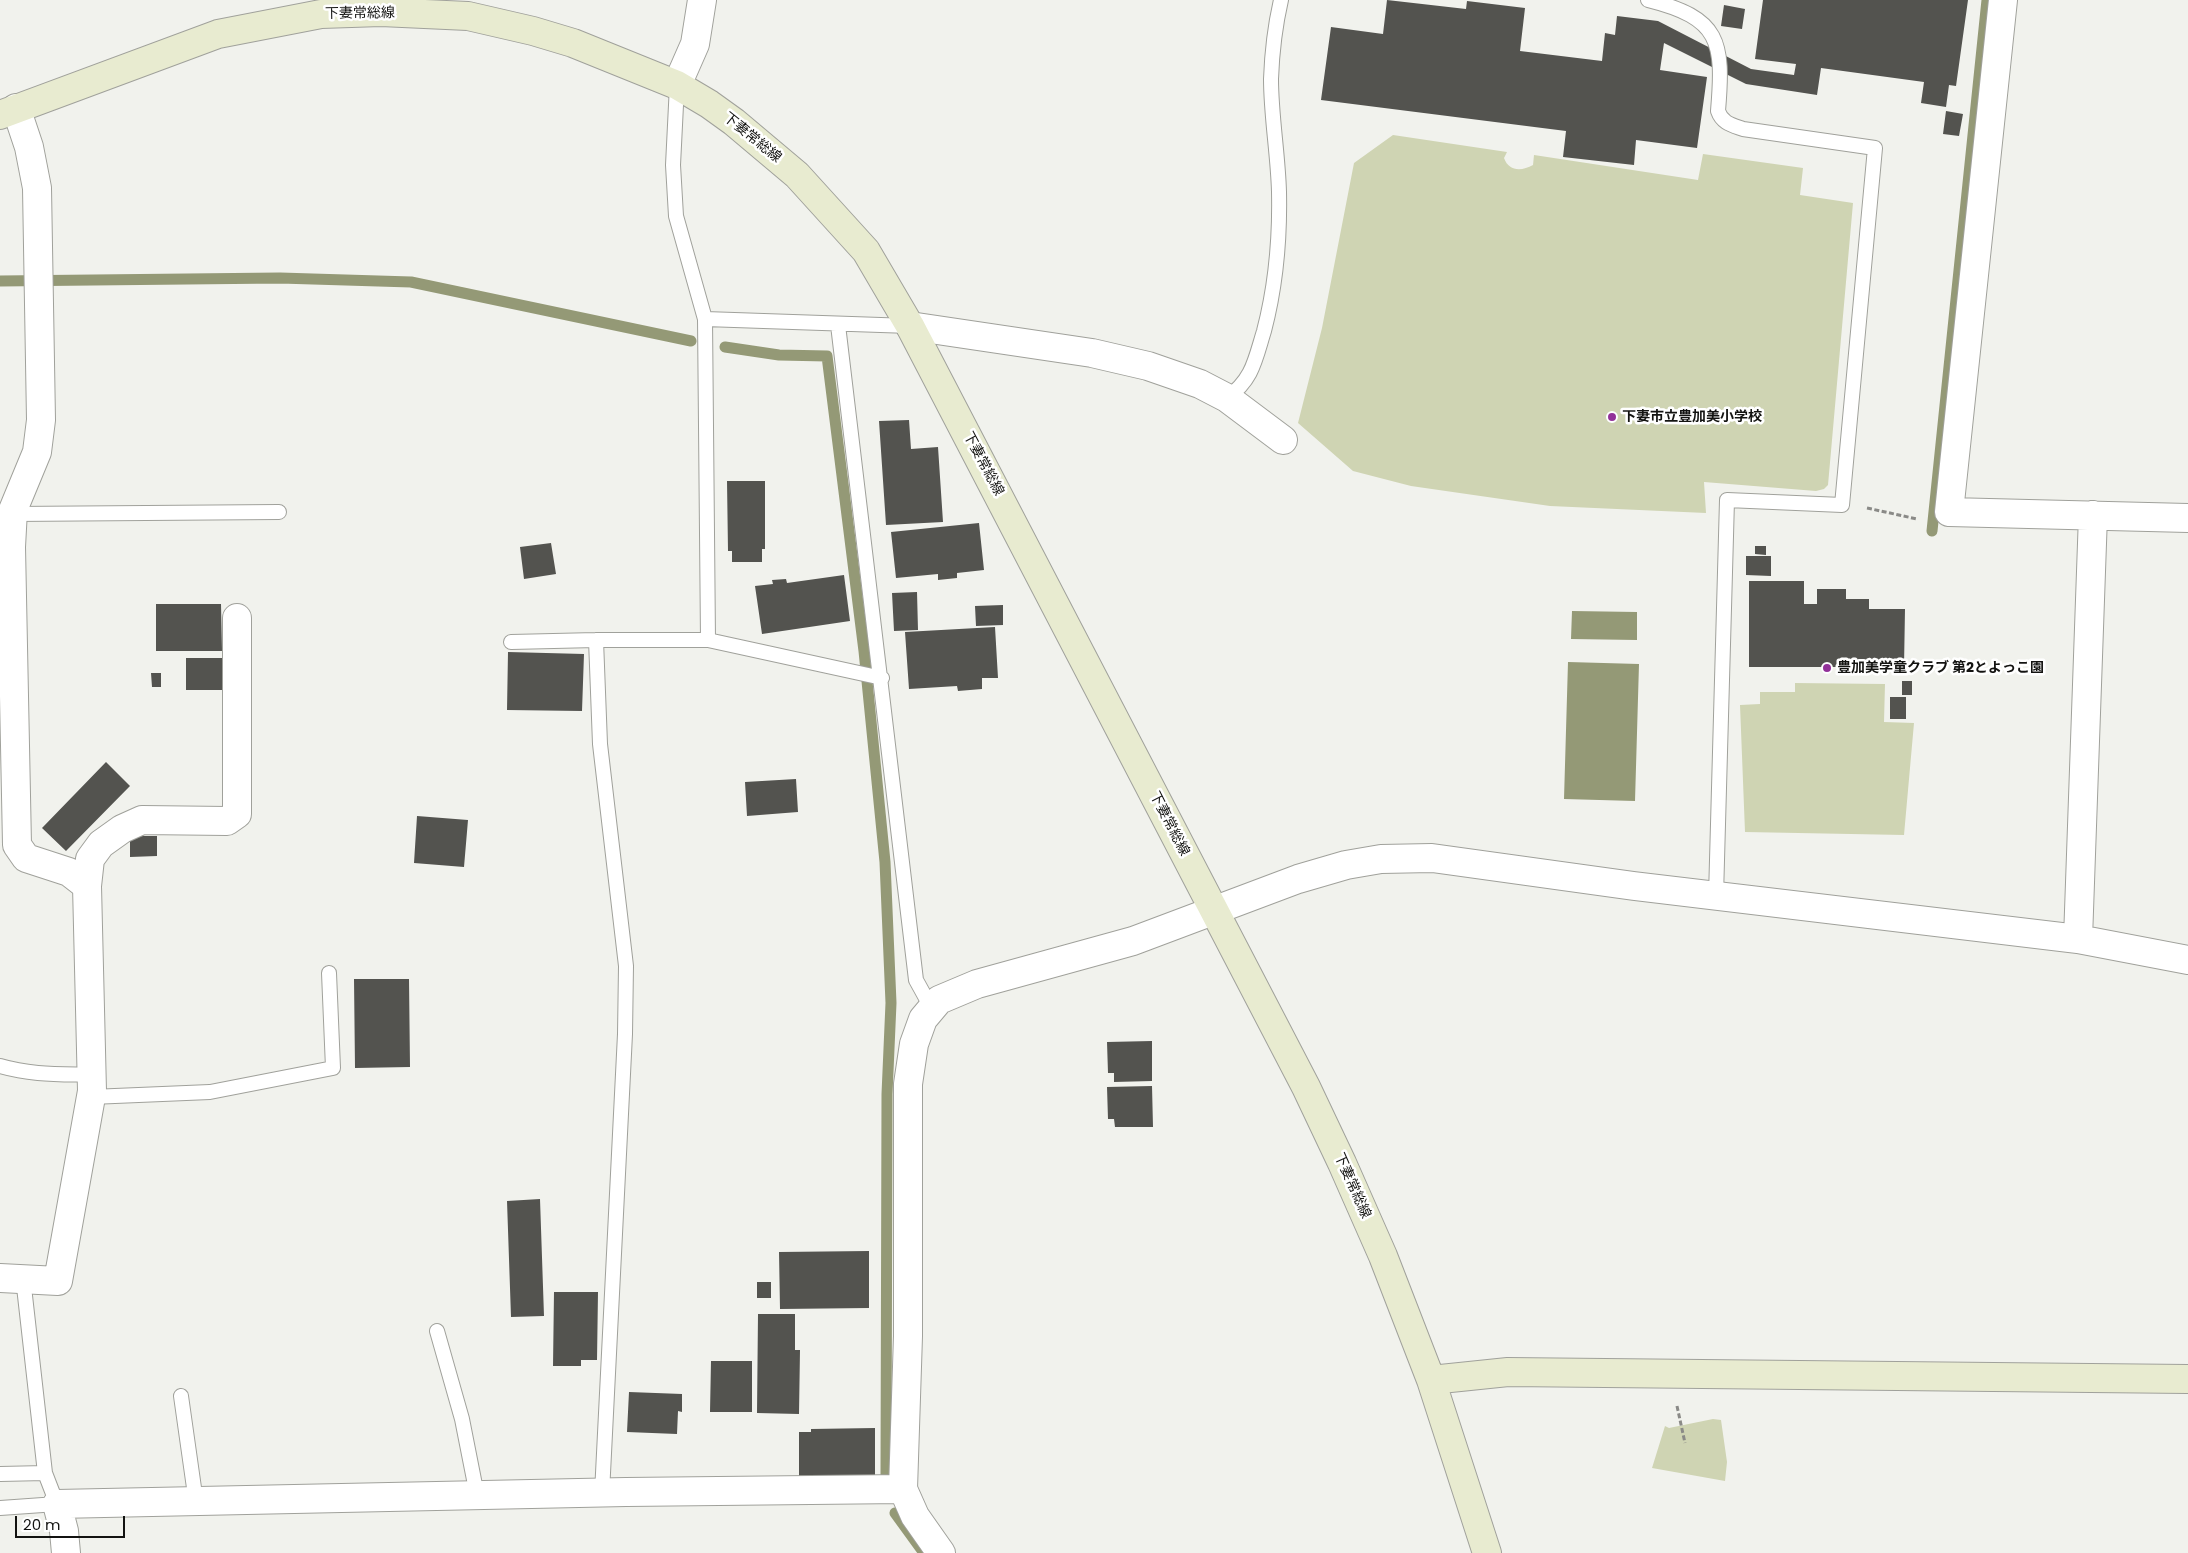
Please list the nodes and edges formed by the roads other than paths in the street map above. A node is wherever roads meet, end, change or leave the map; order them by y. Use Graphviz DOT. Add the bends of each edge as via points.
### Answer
graph roads {
  1 [pos="702,0"];
  2 [pos="1281,0"];
  3 [pos="1648,0"];
  4 [pos="2003,0"];
  5 [pos="677,85"];
  6 [pos="8,112"];
  7 [pos="705,319"];
  8 [pos="838,326"];
  9 [pos="910,326"];
  10 [pos="1227,398"];
  11 [pos="1283,440"];
  12 [pos="279,512"];
  13 [pos="13,514"];
  14 [pos="2093,515"];
  15 [pos="2188,518"];
  16 [pos="238,618"];
  17 [pos="596,640"];
  18 [pos="708,640"];
  19 [pos="511,642"];
  20 [pos="878,678"];
  21 [pos="87,886"];
  22 [pos="1716,896"];
  23 [pos="1215,912"];
  24 [pos="2078,940"];
  25 [pos="2188,960"];
  26 [pos="329,972"];
  27 [pos="932,1009"];
  28 [pos="0,1066"];
  29 [pos="91,1086"];
  30 [pos="11,1278"];
  31 [pos="437,1331"];
  32 [pos="2188,1379"];
  33 [pos="1432,1380"];
  34 [pos="181,1396"];
  35 [pos="44,1473"];
  36 [pos="0,1474"];
  37 [pos="903,1489"];
  38 [pos="602,1493"];
  39 [pos="477,1495"];
  40 [pos="196,1502"];
  41 [pos="58,1504"];
  42 [pos="0,1508"];
  43 [pos="66,1553"];
  44 [pos="941,1553"];
  45 [pos="1487,1553"];
  1 -- 5 [label="street" via="695,44"];
  2 -- 10 [label="lane" via="1274,30 1271,80 1279,192 1278,254 1270,306 1253,370 1240,388"];
  3 -- 22 [label="lane" via="1695,17 1714,35 1718,47 1718,111 1726,123 1875,148 1842,505 1728,500"];
  4 -- 14 [label="street" via="1949,512"];
  5 -- 6 [label="main road, 下妻常総線" via="573,43 468,16 381,12 321,14 218,34"];
  5 -- 7 [label="lane" via="673,165 676,216"];
  5 -- 9 [label="main road, 下妻常総線" via="716,109 797,175 866,252"];
  6 -- 13 [label="street" via="29,147 37,188 41,420 37,452"];
  7 -- 8 [label="lane"];
  7 -- 18 [label="lane"];
  8 -- 9 [label="lane"];
  8 -- 20 [label="lane"];
  9 -- 10 [label="street" via="1092,353 1194,381"];
  9 -- 23 [label="main road, 下妻常総線"];
  10 -- 11 [label="street"];
  12 -- 13 [label="lane"];
  13 -- 21 [label="street" via="17,845 26,858 69,872"];
  14 -- 15 [label="street"];
  14 -- 24 [label="street"];
  16 -- 21 [label="street" via="237,814 226,821 142,820 122,829 101,844 90,859"];
  17 -- 18 [label="lane"];
  17 -- 19 [label="lane"];
  17 -- 38 [label="lane" via="600,744 626,966"];
  18 -- 20 [label="lane"];
  20 -- 27 [label="lane" via="916,980"];
  21 -- 29 [label="street"];
  22 -- 23 [label="street" via="1432,858 1381,859 1298,879"];
  22 -- 24 [label="street"];
  23 -- 27 [label="street" via="1133,941 977,984 939,1000"];
  23 -- 33 [label="main road, 下妻常総線" via="1342,1163"];
  24 -- 25 [label="street"];
  26 -- 29 [label="lane" via="333,1068 210,1092"];
  27 -- 37 [label="street" via="923,1019 914,1044 908,1084 908,1336"];
  28 -- 29 [label="lane"];
  29 -- 30 [label="street" via="58,1281"];
  30 -- 35 [label="lane"];
  31 -- 39 [label="lane" via="462,1419"];
  32 -- 33 [label="main road" via="1508,1372"];
  33 -- 45 [label="main road, 下妻常総線"];
  34 -- 40 [label="lane"];
  35 -- 36 [label="lane"];
  35 -- 41 [label="lane"];
  37 -- 38 [label="street"];
  37 -- 44 [label="street" via="915,1516"];
  38 -- 39 [label="street"];
  39 -- 40 [label="street"];
  40 -- 41 [label="street"];
  41 -- 42 [label="lane"];
  41 -- 43 [label="street"];
}
